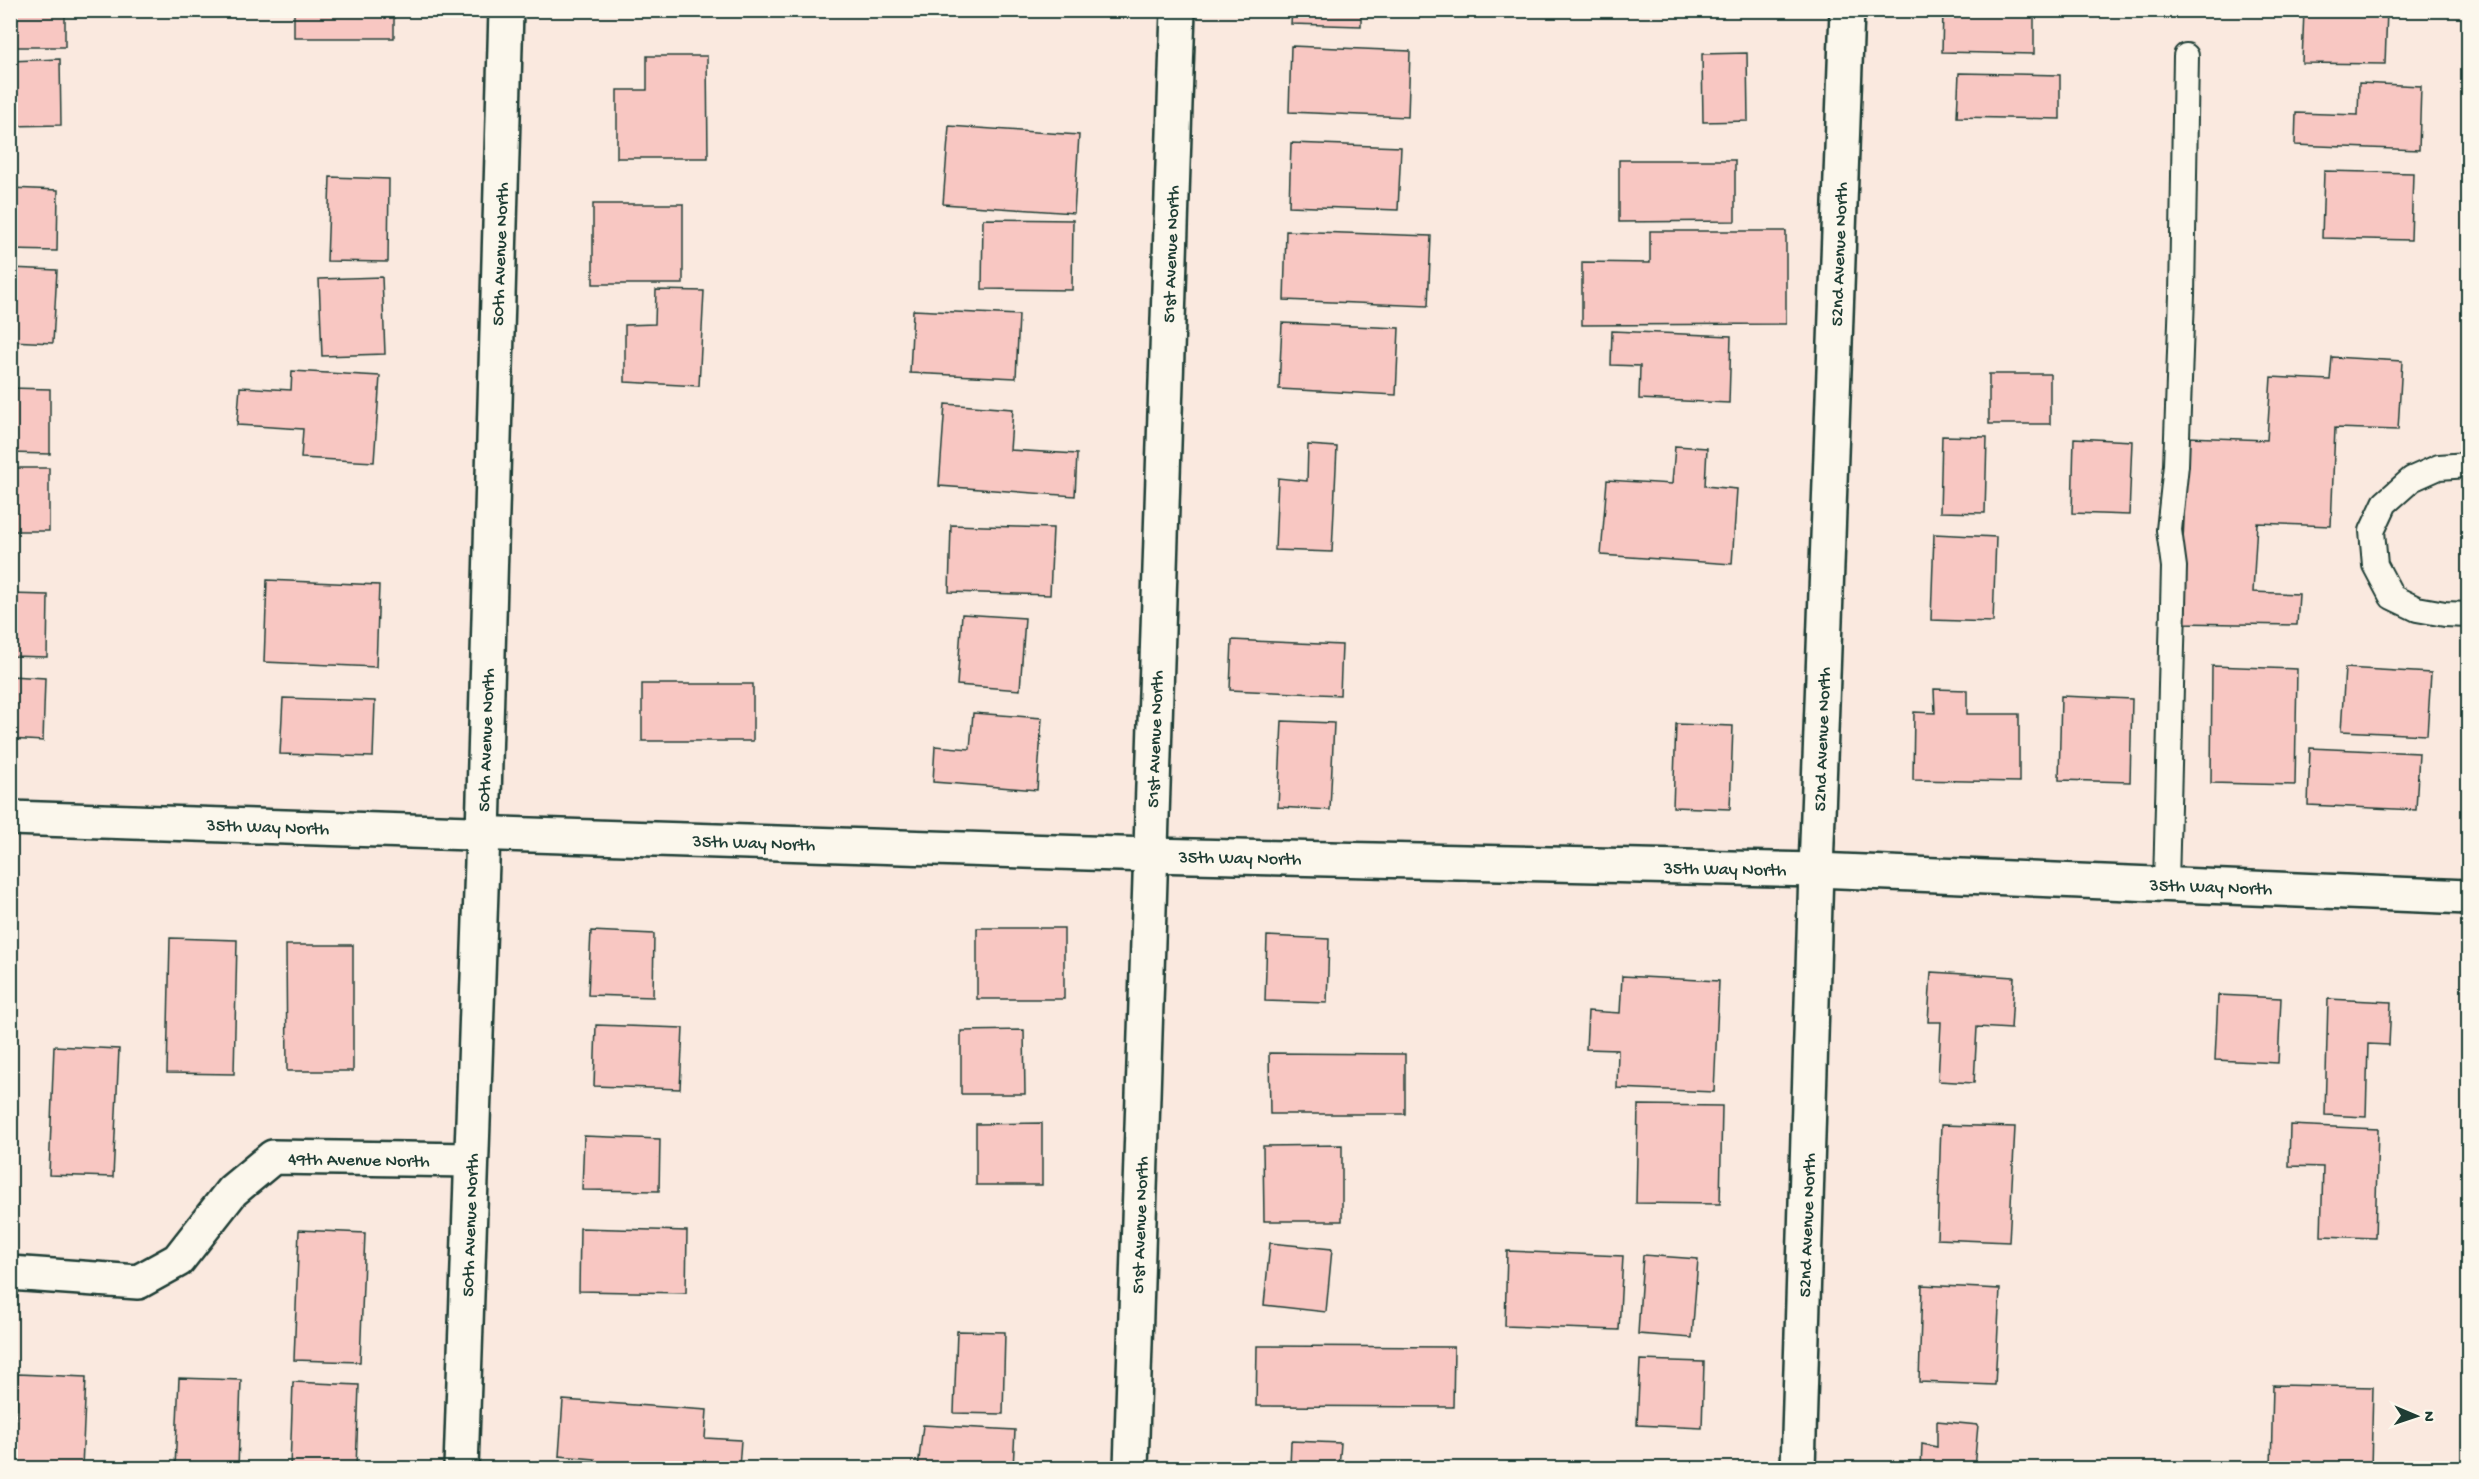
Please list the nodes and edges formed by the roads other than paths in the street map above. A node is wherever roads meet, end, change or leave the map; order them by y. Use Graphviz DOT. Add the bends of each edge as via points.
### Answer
graph roads {
  1 [pos="506,10"];
  2 [pos="1178,10"];
  3 [pos="1847,10"];
  4 [pos="2186,56"];
  5 [pos="2469,465"];
  6 [pos="2469,615"];
  7 [pos="10,819"];
  8 [pos="483,833"];
  9 [pos="1150,855"];
  10 [pos="1816,870"];
  11 [pos="2166,884"];
  12 [pos="2469,897"];
  13 [pos="471,1161"];
  14 [pos="10,1273"];
  15 [pos="461,1468"];
  16 [pos="1131,1468"];
  17 [pos="1798,1468"];
  1 -- 8 [label="street, 50th Avenue North"];
  2 -- 9 [label="street, 51st Avenue North"];
  3 -- 10 [label="street, 52nd Avenue North"];
  4 -- 11 [label="lane" via="2182,318 2176,465 2169,530 2174,567"];
  5 -- 6 [label="lane" via="2439,467 2412,479 2385,503 2372,531 2375,565 2392,597 2417,609"];
  7 -- 8 [label="street, 35th Way North"];
  8 -- 9 [label="street, 35th Way North"];
  8 -- 13 [label="street, 50th Avenue North"];
  9 -- 10 [label="street, 35th Way North"];
  9 -- 16 [label="street, 51st Avenue North"];
  10 -- 11 [label="street, 35th Way North"];
  10 -- 17 [label="street, 52nd Avenue North"];
  11 -- 12 [label="street, 35th Way North"];
  13 -- 14 [label="street, 49th Avenue North" via="273,1157 232,1191 178,1260 138,1282"];
  13 -- 15 [label="street, 50th Avenue North"];
}
